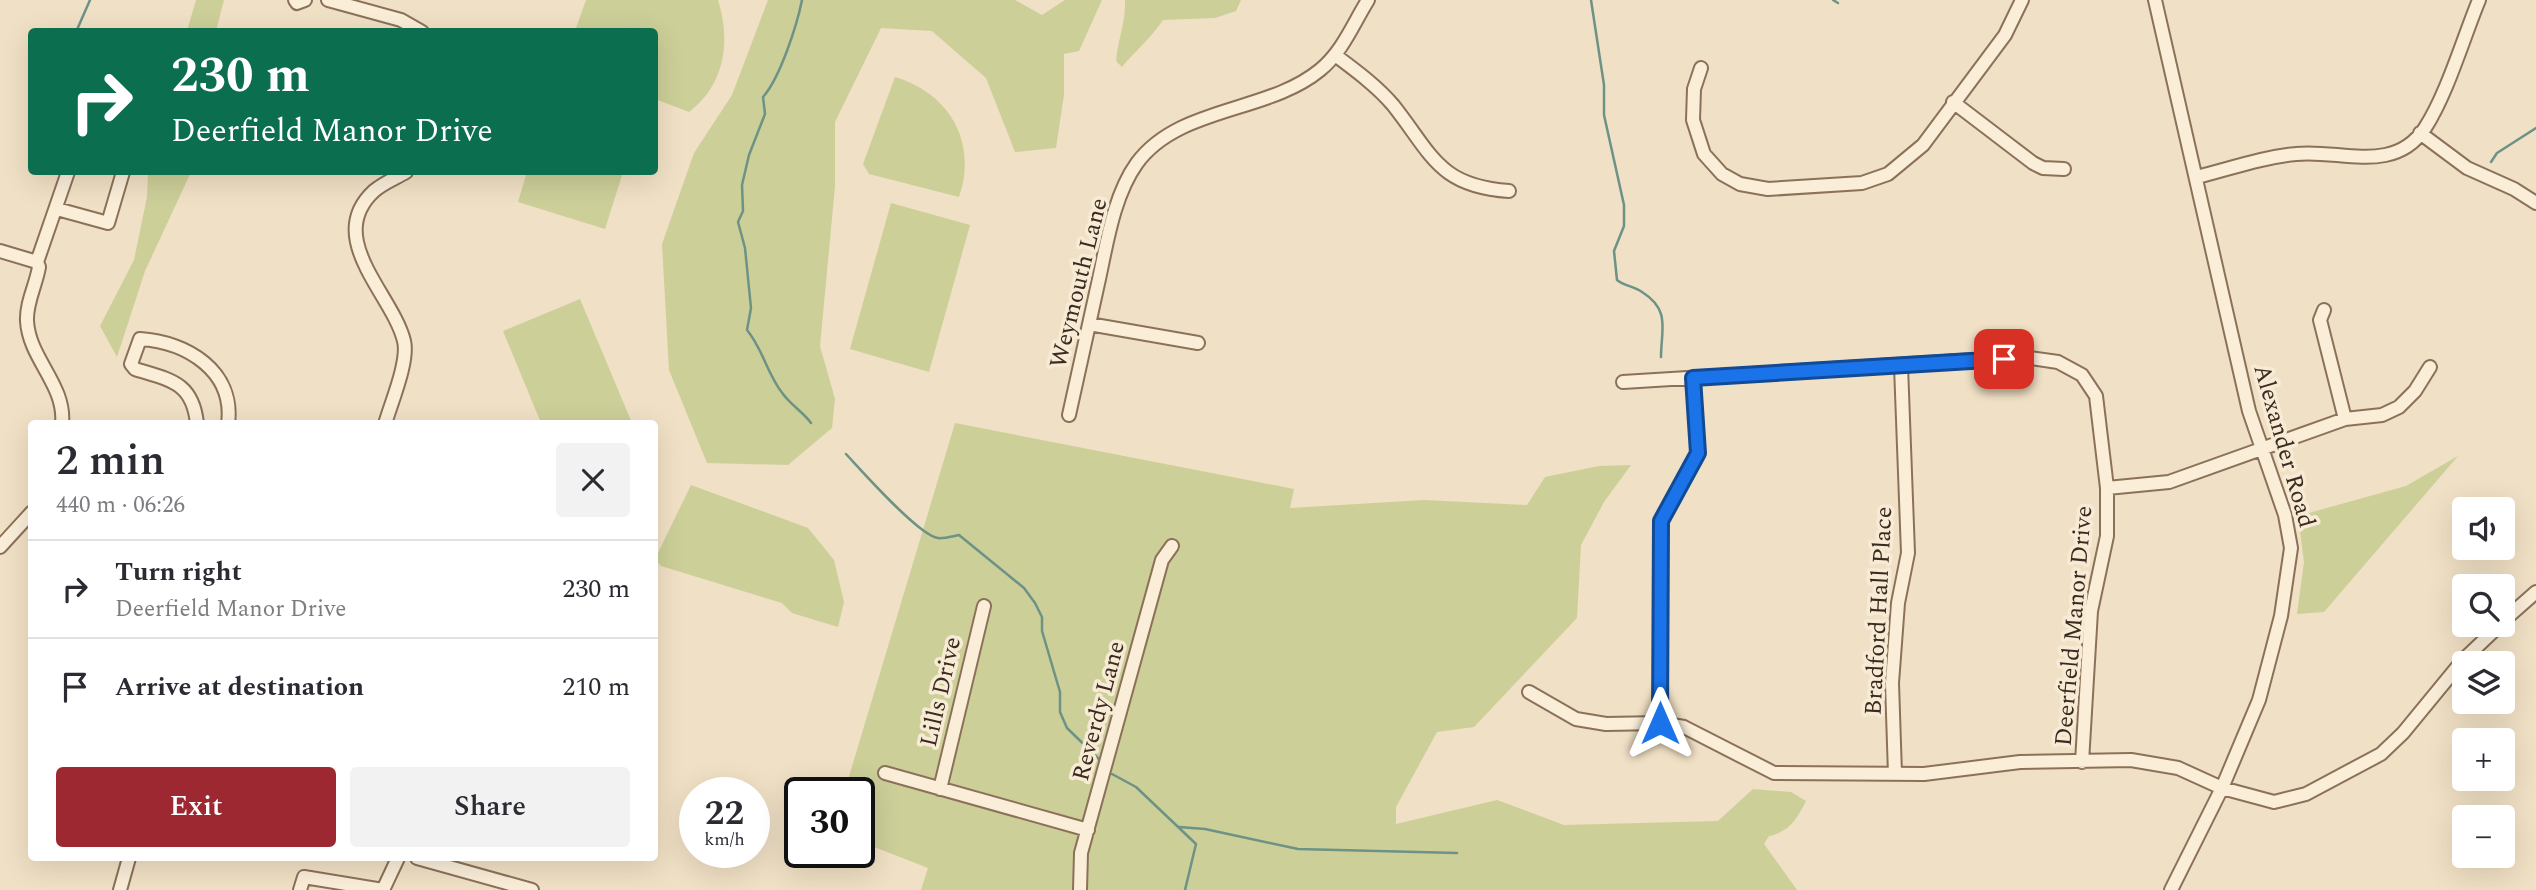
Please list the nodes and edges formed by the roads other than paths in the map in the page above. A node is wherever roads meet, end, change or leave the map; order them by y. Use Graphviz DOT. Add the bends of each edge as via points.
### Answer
graph roads {
  1 [pos="328,0"];
  2 [pos="1368,0"];
  3 [pos="2022,0"];
  4 [pos="2155,0"];
  5 [pos="2479,0"];
  6 [pos="345,2"];
  7 [pos="415,28"];
  8 [pos="1335,55"];
  9 [pos="1701,68"];
  10 [pos="1953,102"];
  11 [pos="2420,133"];
  12 [pos="2064,169"];
  13 [pos="67,175"];
  14 [pos="122,175"];
  15 [pos="402,175"];
  16 [pos="2197,177"];
  17 [pos="1509,191"];
  18 [pos="2536,203"];
  19 [pos="57,209"];
  20 [pos="0,251"];
  21 [pos="37,262"];
  22 [pos="2324,310"];
  23 [pos="1089,324"];
  24 [pos="1198,343"];
  25 [pos="1901,366"];
  26 [pos="2430,367"];
  27 [pos="1693,378"];
  28 [pos="1623,382"];
  29 [pos="1069,415"];
  30 [pos="2345,419"];
  31 [pos="62,420"];
  32 [pos="197,420"];
  33 [pos="228,420"];
  34 [pos="386,420"];
  35 [pos="2261,448"];
  36 [pos="2107,488"];
  37 [pos="28,516"];
  38 [pos="1172,546"];
  39 [pos="0,547"];
  40 [pos="2536,592"];
  41 [pos="984,606"];
  42 [pos="2515,611"];
  43 [pos="2487,637"];
  44 [pos="1529,692"];
  45 [pos="1660,723"];
  46 [pos="2082,762"];
  47 [pos="885,773"];
  48 [pos="1895,775"];
  49 [pos="2222,788"];
  50 [pos="940,789"];
  51 [pos="1088,830"];
  52 [pos="128,861"];
  53 [pos="397,861"];
  54 [pos="428,861"];
  55 [pos="120,890"];
  56 [pos="300,890"];
  57 [pos="384,890"];
  58 [pos="532,890"];
  59 [pos="1080,890"];
  60 [pos="2171,890"];
  1 -- 6 [label="street"];
  2 -- 8 [label="street, Weymouth Lane"];
  3 -- 10 [label="street" via="2005,35"];
  4 -- 16 [label="street, Alexander Road"];
  5 -- 11 [label="street"];
  6 -- 7 [label="street"];
  8 -- 17 [label="street" via="1382,94 1438,165 1471,185"];
  8 -- 23 [label="street, Weymouth Lane" via="1295,86 1179,130 1150,148 1129,177 1120,201"];
  9 -- 10 [label="street" via="1693,97 1700,147 1722,174 1754,188 1847,185 1880,177 1911,157"];
  10 -- 12 [label="street" via="2033,163"];
  11 -- 16 [label="street" via="2382,157 2298,153"];
  11 -- 18 [label="street" via="2467,167"];
  13 -- 19 [label="street"];
  14 -- 19 [label="street" via="108,223"];
  15 -- 34 [label="street" via="369,197 357,230 359,253 399,326 405,348"];
  16 -- 35 [label="street, Alexander Road" via="2218,283"];
  19 -- 21 [label="street"];
  20 -- 21 [label="street"];
  21 -- 31 [label="street" via="27,319 32,342 58,393"];
  22 -- 30 [label="street" via="2320,320"];
  23 -- 24 [label="street"];
  23 -- 29 [label="street, Weymouth Lane"];
  25 -- 27 [label="street, Deerfield Manor Drive"];
  25 -- 36 [label="street, Deerfield Manor Drive" via="2023,357 2057,362 2082,375 2096,396"];
  25 -- 48 [label="street, Bradford Hall Place" via="1908,553 1898,603 1892,683"];
  26 -- 30 [label="street" via="2399,407 2382,415"];
  27 -- 28 [label="street, Deerfield Manor Drive"];
  27 -- 45 [label="street" via="1698,453 1661,521"];
  30 -- 35 [label="street"];
  32 -- 33 [label="street" via="195,406 181,386 131,364 140,339 187,351 209,366 224,387"];
  35 -- 36 [label="street" via="2169,482"];
  35 -- 49 [label="street, Alexander Road" via="2285,515 2291,560 2259,700"];
  36 -- 46 [label="street, Deerfield Manor Drive" via="2107,536 2091,611"];
  37 -- 39 [label="street"];
  38 -- 51 [label="street, Reverdy Lane" via="1162,560"];
  40 -- 42 [label="street"];
  41 -- 50 [label="street, Lills Drive"];
  43 -- 49 [label="street" via="2393,744 2364,765 2286,801 2260,800"];
  44 -- 45 [label="street" via="1576,719 1606,724"];
  45 -- 48 [label="street" via="1684,727 1773,773"];
  46 -- 48 [label="street" via="2020,762"];
  46 -- 49 [label="street" via="2132,760 2178,768"];
  47 -- 50 [label="street"];
  49 -- 60 [label="street, Alexander Road"];
  50 -- 51 [label="street"];
  51 -- 59 [label="street, Reverdy Lane" via="1081,853"];
  52 -- 55 [label="street"];
  53 -- 57 [label="street"];
  54 -- 58 [label="street"];
  56 -- 57 [label="street" via="304,877"];
}
